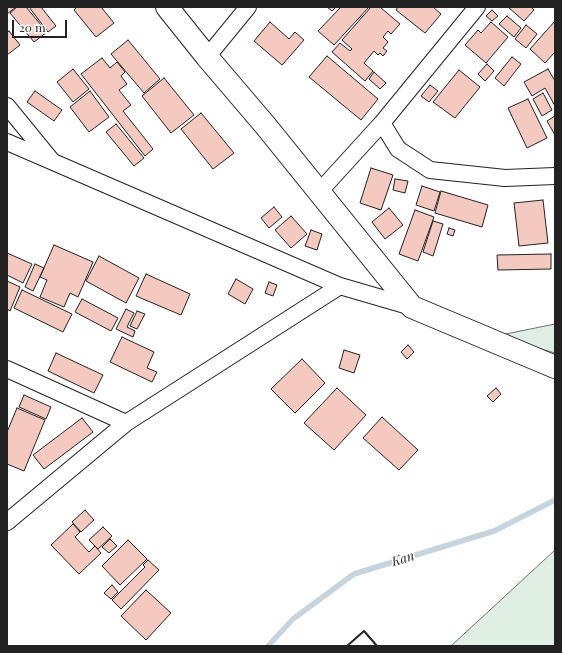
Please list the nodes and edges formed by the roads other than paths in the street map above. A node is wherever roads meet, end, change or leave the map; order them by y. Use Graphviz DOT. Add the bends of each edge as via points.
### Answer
graph roads {
  1 [pos="167,7"];
  2 [pos="248,7"];
  3 [pos="477,7"];
  4 [pos="207,57"];
  5 [pos="7,106"];
  6 [pos="382,123"];
  7 [pos="7,142"];
  8 [pos="54,163"];
  9 [pos="555,176"];
  10 [pos="319,192"];
  11 [pos="340,286"];
  12 [pos="412,307"];
  13 [pos="555,367"];
  14 [pos="7,368"];
  15 [pos="126,423"];
  16 [pos="7,522"];
  1 -- 4 [label="street"];
  2 -- 4 [label="street"];
  3 -- 6 [label="street"];
  4 -- 10 [label="street"];
  5 -- 8 [label="street"];
  6 -- 9 [label="street" via="398,149 430,170 505,178"];
  6 -- 10 [label="street"];
  7 -- 8 [label="street"];
  8 -- 11 [label="street"];
  10 -- 12 [label="street"];
  11 -- 12 [label="street"];
  11 -- 15 [label="street"];
  12 -- 13 [label="street"];
  14 -- 15 [label="street"];
  15 -- 16 [label="street"];
}
